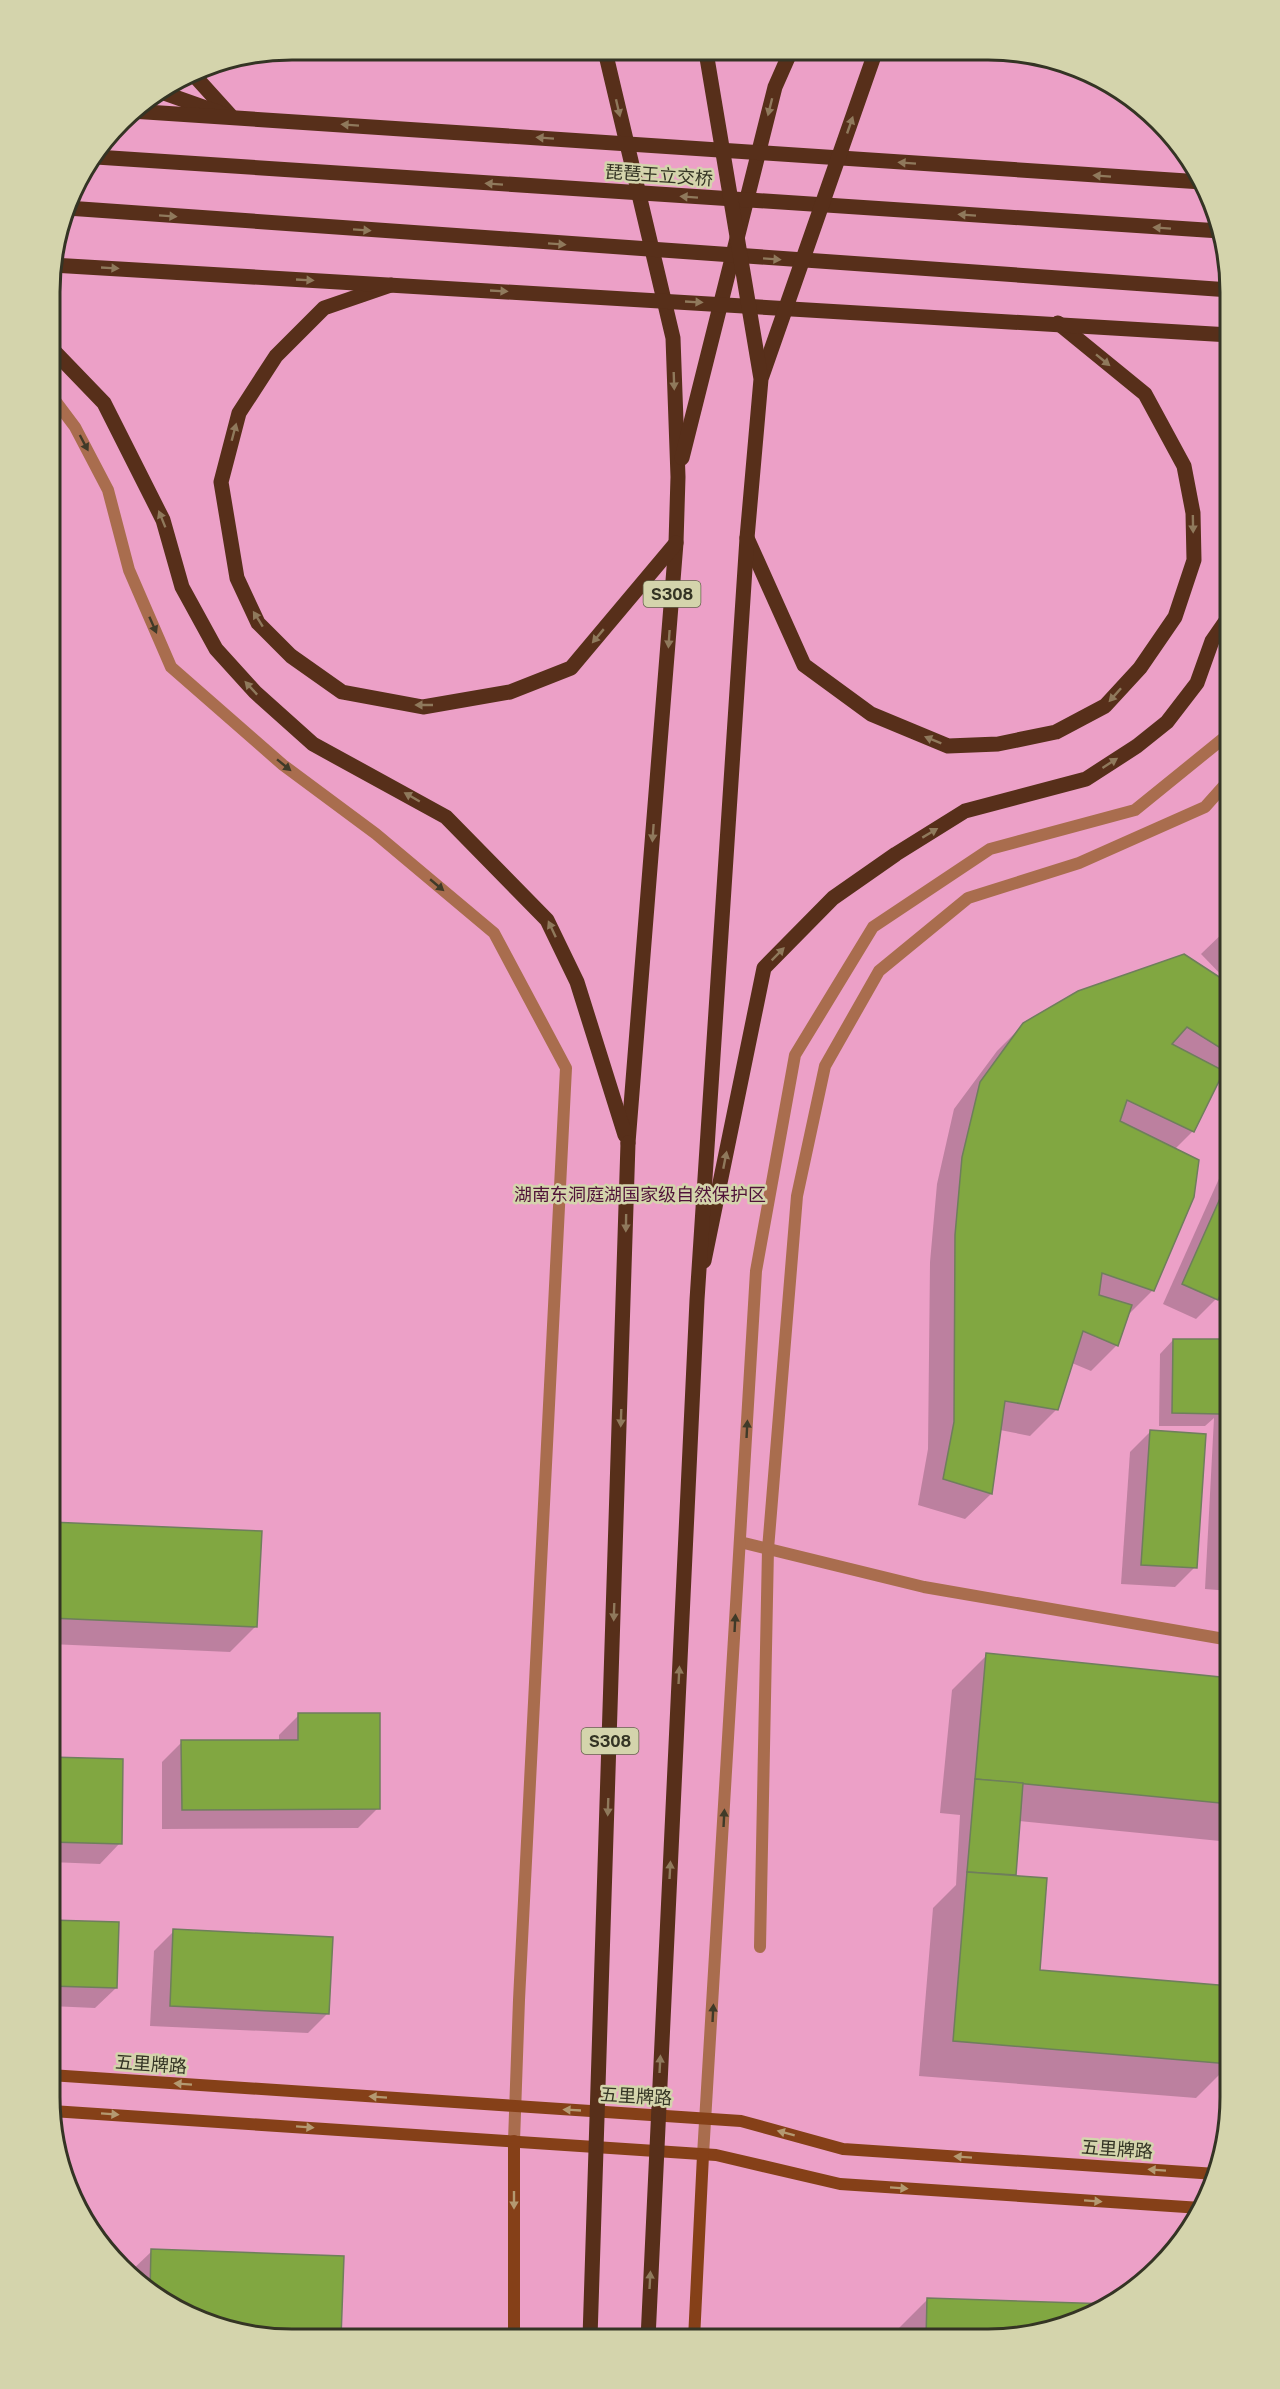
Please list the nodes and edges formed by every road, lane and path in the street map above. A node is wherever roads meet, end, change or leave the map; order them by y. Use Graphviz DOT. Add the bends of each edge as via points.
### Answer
graph roads {
  1 [pos="607,60"];
  2 [pos="707,60"];
  3 [pos="787,60"];
  4 [pos="873,60"];
  5 [pos="198,80"];
  6 [pos="170,95"];
  7 [pos="146,112"];
  8 [pos="232,117"];
  9 [pos="103,157"];
  10 [pos="1192,181"];
  11 [pos="76,209"];
  12 [pos="1212,230"];
  13 [pos="62,266"];
  14 [pos="392,285"];
  15 [pos="1220,289"];
  16 [pos="1058,323"];
  17 [pos="1220,334"];
  18 [pos="60,357"];
  19 [pos="761,379"];
  20 [pos="60,407"];
  21 [pos="678,477"];
  22 [pos="747,538"];
  23 [pos="676,543"];
  24 [pos="1220,629"];
  25 [pos="1220,741"];
  26 [pos="1220,790"];
  27 [pos="628,1143"];
  28 [pos="697,1299"];
  29 [pos="740,1542"];
  30 [pos="768,1549"];
  31 [pos="1220,1638"];
  32 [pos="760,1947"];
  33 [pos="60,2076"];
  34 [pos="514,2106"];
  35 [pos="60,2111"];
  36 [pos="707,2118"];
  37 [pos="514,2141"];
  38 [pos="710,2155"];
  39 [pos="1207,2173"];
  40 [pos="1192,2207"];
  41 [pos="514,2329"];
  42 [pos="590,2329"];
  43 [pos="648,2329"];
  44 [pos="695,2329"];
  1 -- 21 [label="main road, S308, one-way" via="673,338"];
  2 -- 19 [label="main road, bridge"];
  3 -- 21 [label="main road, one-way" via="775,87"];
  19 -- 4 [label="main road, one-way, bridge"];
  5 -- 8 [label="main road"];
  6 -- 8 [label="main road"];
  7 -- 8 [label="main road, bridge"];
  10 -- 8 [label="main road, one-way, bridge"];
  12 -- 9 [label="main road, 琵琶王立交桥, one-way, bridge"];
  11 -- 15 [label="main road, one-way, bridge"];
  13 -- 14 [label="main road, one-way, bridge"];
  14 -- 16 [label="main road, one-way, bridge"];
  23 -- 14 [label="main road, one-way" via="571,668 510,692 423,707 342,692 291,656 258,623 237,578 221,482 239,413 276,356 324,308"];
  16 -- 17 [label="main road, bridge"];
  16 -- 22 [label="main road, one-way, bridge" via="1144,394 1184,466 1193,513 1194,560 1175,617 1140,668 1105,706 1056,732 998,744 958,746 948,746 871,714 804,665"];
  27 -- 18 [label="main road, one-way" via="577,982 548,920 446,817 314,744 255,692 216,649 182,587 163,520 104,403"];
  19 -- 22 [label="main road, bridge"];
  20 -- 34 [label="street, one-way" via="108,490 129,570 171,666 283,765 376,834 494,933 566,1068"];
  21 -- 23 [label="main road, S308"];
  22 -- 28 [label="main road, bridge"];
  23 -- 27 [label="main road, S308, one-way"];
  28 -- 24 [label="main road, one-way, bridge" via="764,968 832,898 965,811 1086,779 1137,746 1167,722 1197,682"];
  29 -- 25 [label="street, one-way" via="756,1271 795,1055 873,927 990,849 1135,810"];
  26 -- 30 [label="street" via="1205,807 1079,862 968,898 879,971 825,1066 797,1196"];
  27 -- 42 [label="main road, S308, one-way, bridge"];
  43 -- 28 [label="main road, one-way, bridge"];
  29 -- 30 [label="street"];
  36 -- 29 [label="street, one-way"];
  30 -- 31 [label="street" via="924,1587"];
  30 -- 32 [label="street"];
  34 -- 33 [label="main road, 五里牌路, one-way"];
  36 -- 34 [label="main road, 五里牌路, one-way"];
  34 -- 37 [label="street"];
  35 -- 37 [label="main road, one-way"];
  36 -- 38 [label="street"];
  39 -- 36 [label="main road, 五里牌路, one-way" via="843,2149 741,2121"];
  37 -- 38 [label="main road"];
  37 -- 41 [label="main road, one-way"];
  38 -- 40 [label="main road, one-way" via="840,2184"];
  38 -- 44 [label="main road"];
}
